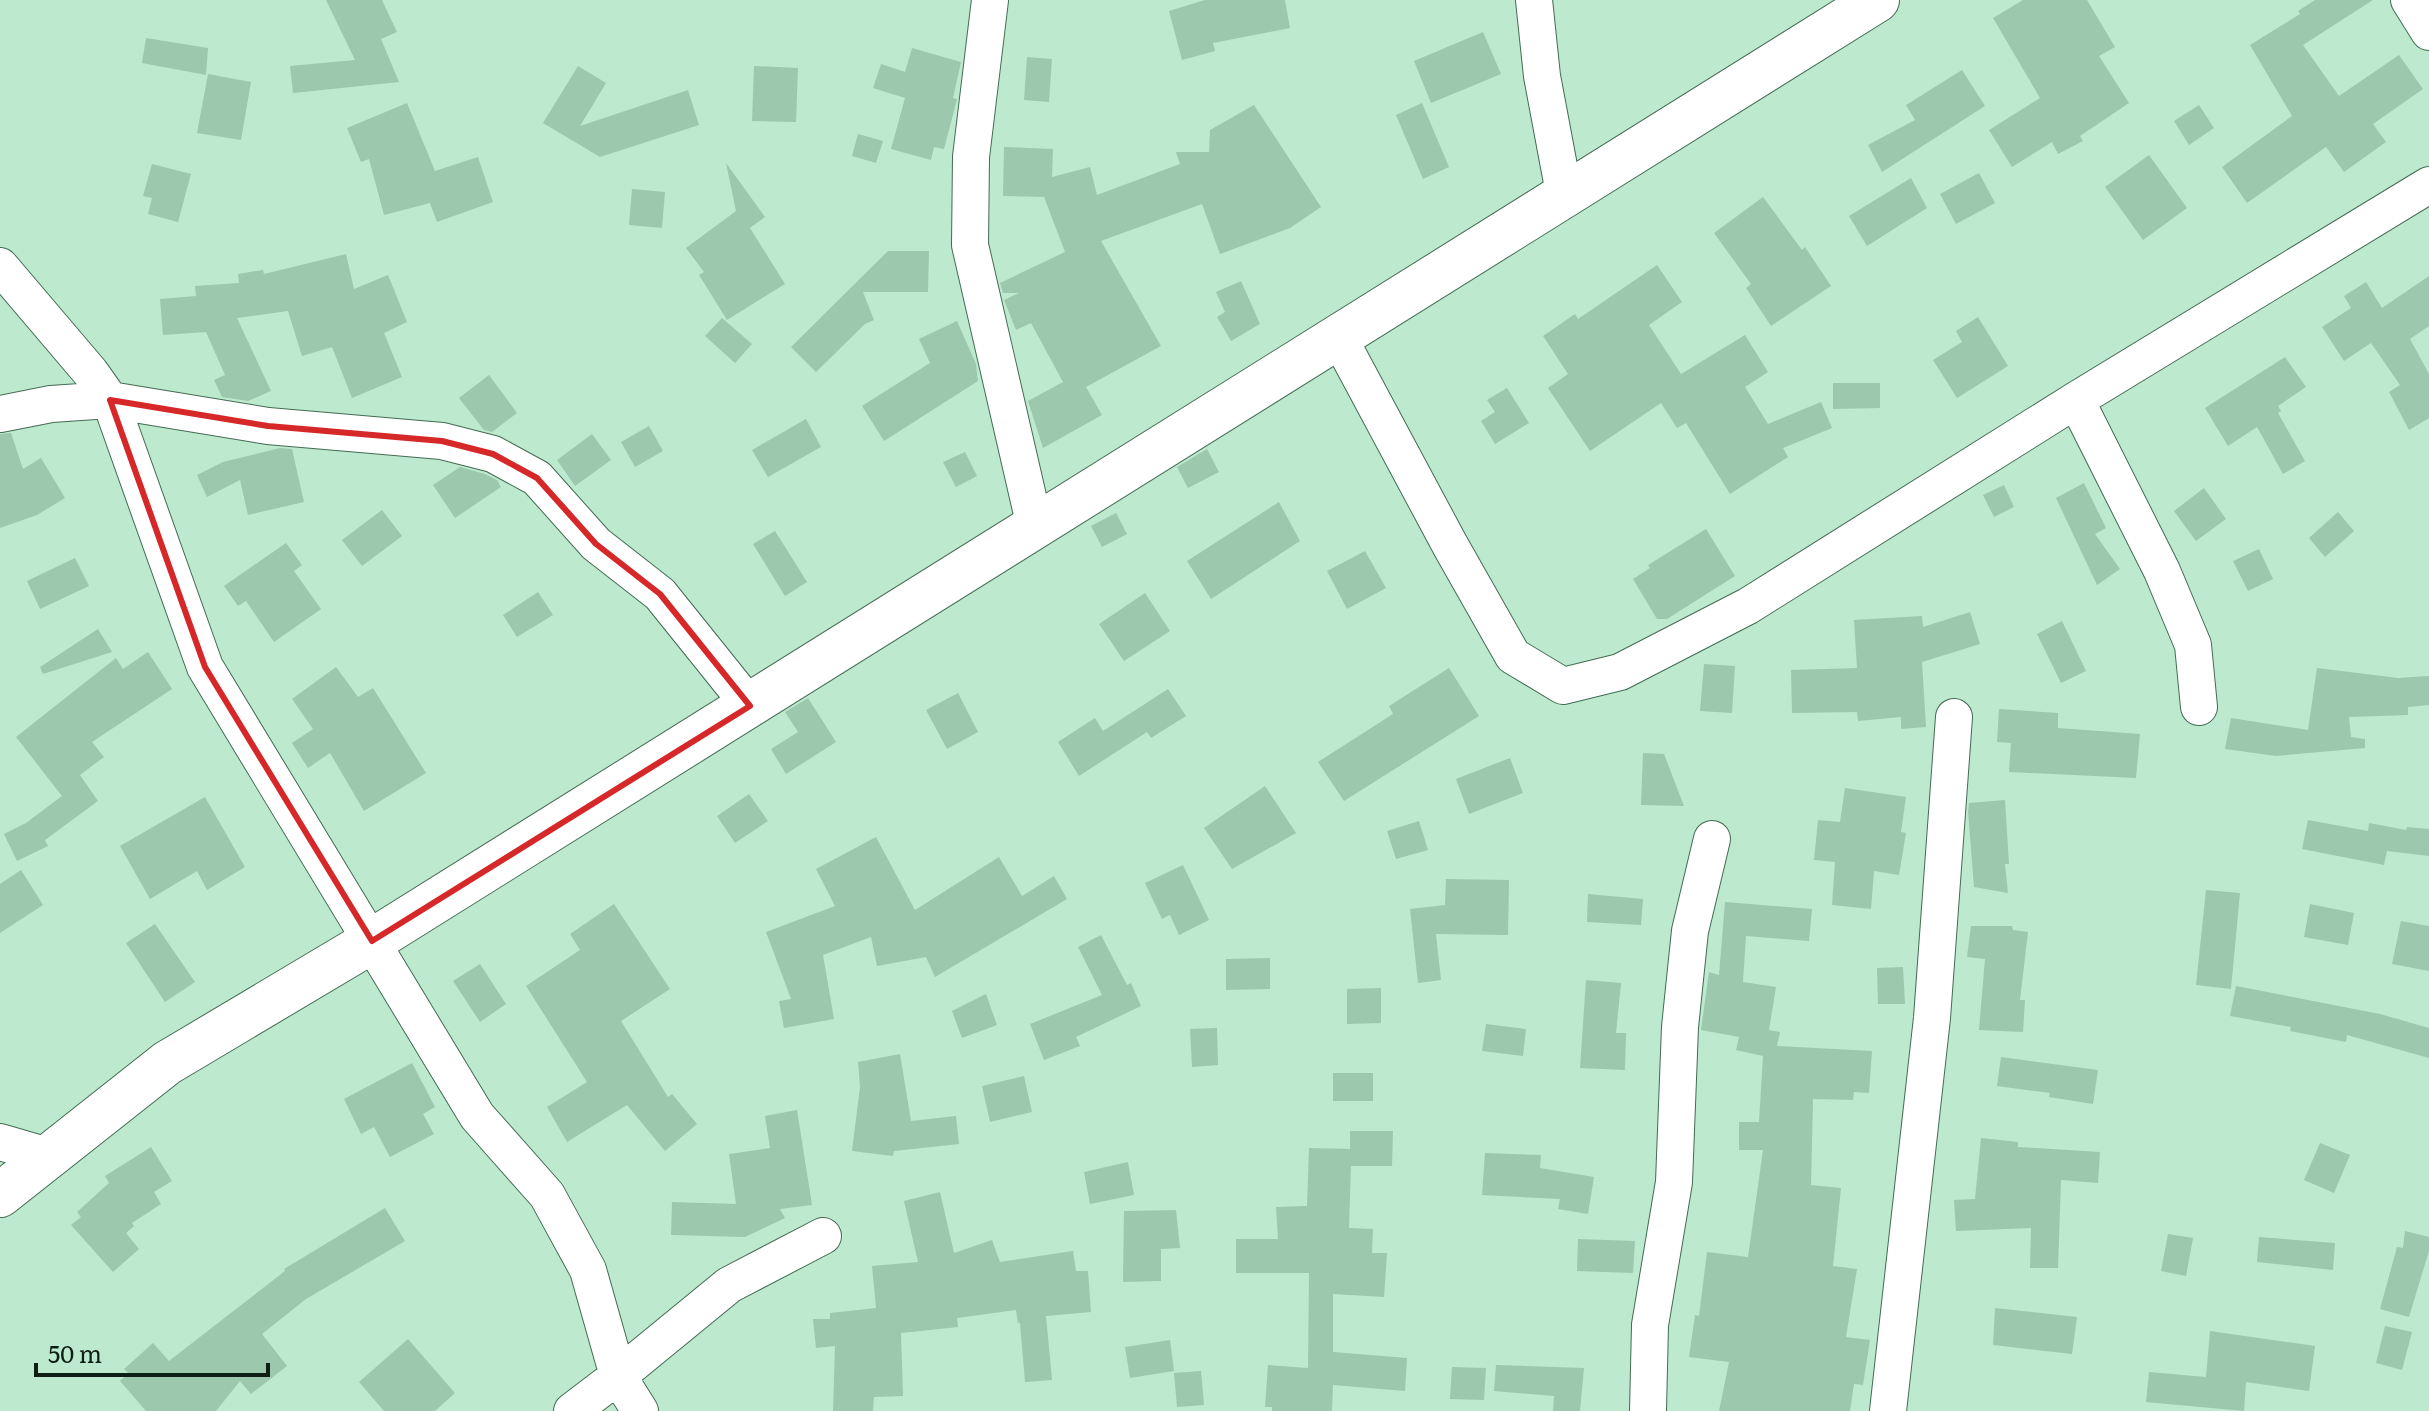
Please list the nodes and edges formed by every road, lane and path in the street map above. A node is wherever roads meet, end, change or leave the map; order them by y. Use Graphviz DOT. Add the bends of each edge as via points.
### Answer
graph roads {
  1 [pos="990,0"];
  2 [pos="1534,0"];
  3 [pos="1877,0"];
  4 [pos="2409,0"];
  5 [pos="2429,32"];
  6 [pos="2429,185"];
  7 [pos="1564,193"];
  8 [pos="0,266"];
  9 [pos="1338,336"];
  10 [pos="110,400"];
  11 [pos="2076,400"];
  12 [pos="0,414"];
  13 [pos="1035,527"];
  14 [pos="750,706"];
  15 [pos="2199,707"];
  16 [pos="1954,717"];
  17 [pos="1712,839"];
  18 [pos="372,941"];
  19 [pos="0,1142"];
  20 [pos="48,1156"];
  21 [pos="0,1195"];
  22 [pos="823,1236"];
  23 [pos="618,1376"];
  24 [pos="572,1411"];
  25 [pos="640,1411"];
  26 [pos="1648,1411"];
  27 [pos="1888,1411"];
  1 -- 13 [label="street" via="971,157 970,245"];
  2 -- 7 [label="street"];
  3 -- 7 [label="street"];
  4 -- 5 [label="street"];
  6 -- 11 [label="street"];
  7 -- 9 [label="street"];
  8 -- 10 [label="street"];
  9 -- 11 [label="street" via="1513,656 1563,686 1620,672 1748,606"];
  9 -- 13 [label="street"];
  10 -- 12 [label="street"];
  10 -- 14 [label="street" via="268,426 442,441 493,454 537,478 596,544 660,594"];
  10 -- 18 [label="street" via="205,667"];
  11 -- 15 [label="street" via="2193,645"];
  13 -- 14 [label="street"];
  14 -- 18 [label="street"];
  16 -- 27 [label="street" via="1932,1018"];
  17 -- 26 [label="street" via="1690,931 1674,1182 1650,1325"];
  18 -- 20 [label="street" via="167,1063"];
  18 -- 23 [label="street" via="477,1116 547,1195 588,1270"];
  19 -- 20 [label="street"];
  20 -- 21 [label="street"];
  22 -- 23 [label="street" via="729,1285"];
  23 -- 24 [label="street"];
  23 -- 25 [label="street"];
}
